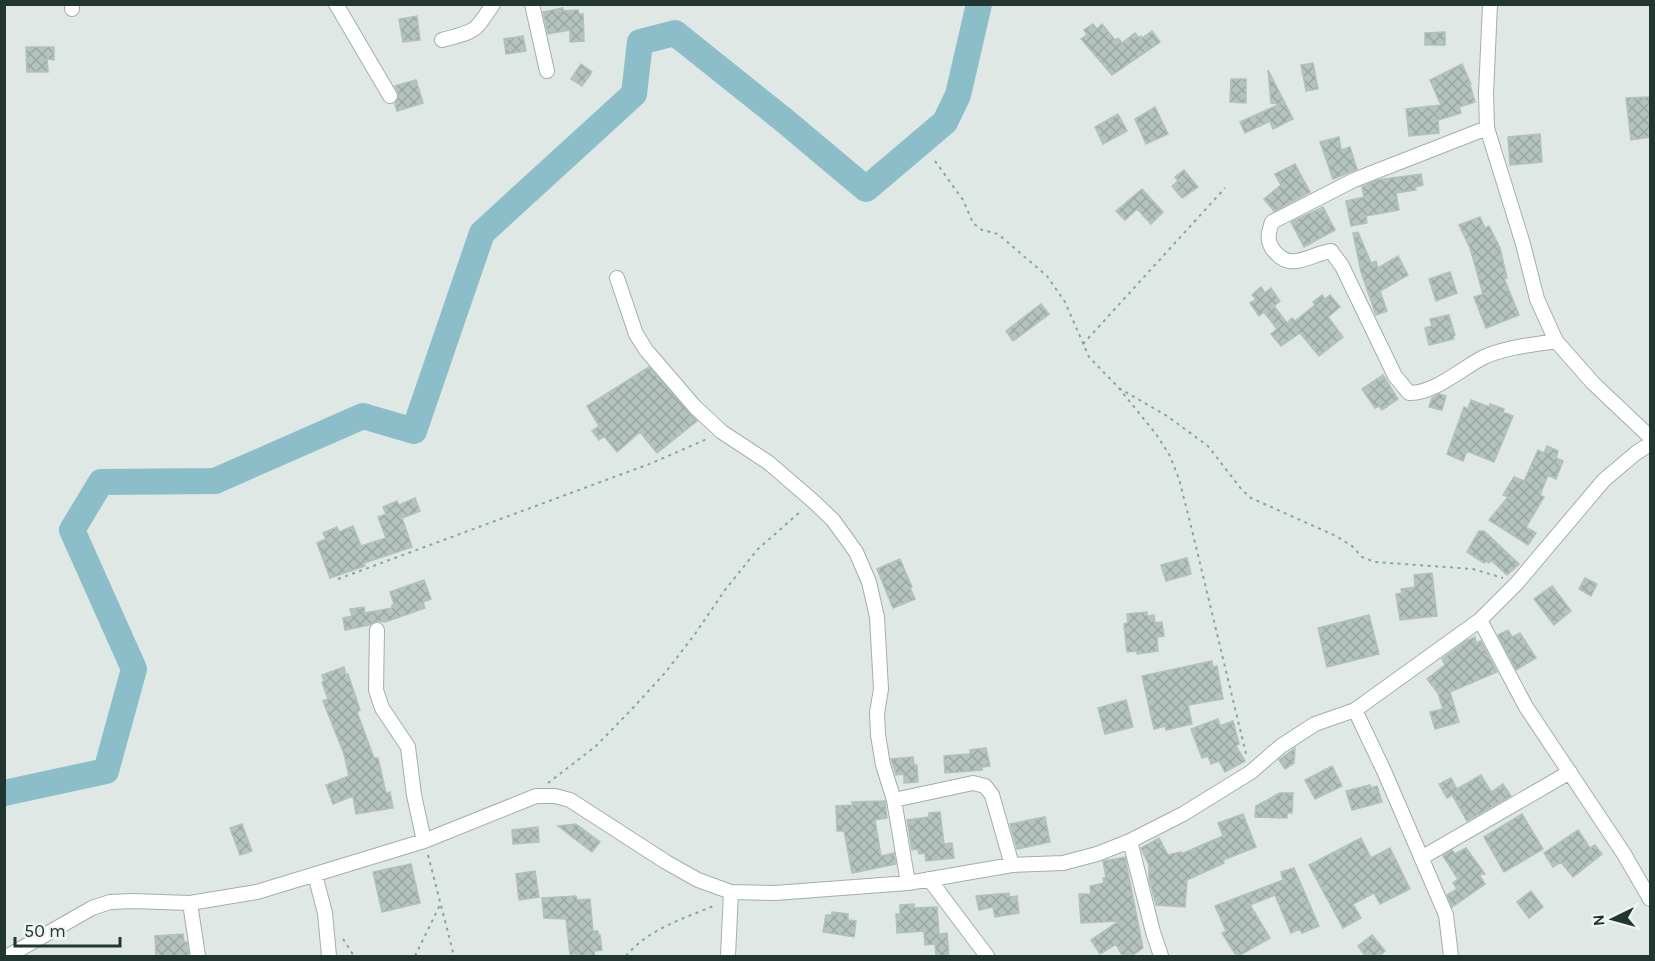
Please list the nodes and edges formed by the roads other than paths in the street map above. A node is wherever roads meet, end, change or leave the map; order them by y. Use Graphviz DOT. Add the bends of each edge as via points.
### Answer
graph roads {
  1 [pos="336,4"];
  2 [pos="493,4"];
  3 [pos="532,4"];
  4 [pos="1490,4"];
  5 [pos="442,40"];
  6 [pos="547,71"];
  7 [pos="390,96"];
  8 [pos="1487,128"];
  9 [pos="617,278"];
  10 [pos="1556,341"];
  11 [pos="1650,437"];
  12 [pos="1650,444"];
  13 [pos="1480,620"];
  14 [pos="378,630"];
  15 [pos="1355,710"];
  16 [pos="1570,772"];
  17 [pos="894,800"];
  18 [pos="1130,841"];
  19 [pos="424,842"];
  20 [pos="1421,858"];
  21 [pos="1012,865"];
  22 [pos="315,875"];
  23 [pos="929,879"];
  24 [pos="908,883"];
  25 [pos="730,896"];
  26 [pos="1650,899"];
  27 [pos="190,903"];
  28 [pos="8,957"];
  29 [pos="198,957"];
  30 [pos="329,957"];
  31 [pos="728,957"];
  32 [pos="987,957"];
  33 [pos="1161,957"];
  34 [pos="1451,957"];
  1 -- 7 [label="street"];
  2 -- 5 [label="street" via="478,27"];
  3 -- 6 [label="street"];
  4 -- 8 [label="street"];
  8 -- 10 [label="street" via="1537,299"];
  8 -- 10 [label="street" via="1354,180 1272,222 1269,246 1291,263 1326,252 1334,254 1395,376 1409,393 1428,389 1485,357"];
  9 -- 17 [label="street" via="636,334 695,407 813,501 833,520 856,552 869,582 877,617 881,689 878,735"];
  10 -- 11 [label="street"];
  12 -- 13 [label="street" via="1604,480 1517,583"];
  13 -- 15 [label="street"];
  13 -- 16 [label="street" via="1526,707"];
  14 -- 19 [label="street" via="376,690 382,708 408,747"];
  15 -- 18 [label="street" via="1315,724 1251,772"];
  15 -- 20 [label="street"];
  16 -- 20 [label="street"];
  16 -- 26 [label="street"];
  17 -- 21 [label="street" via="973,783 985,786 992,795"];
  17 -- 24 [label="street"];
  18 -- 21 [label="street" via="1063,863"];
  18 -- 33 [label="street"];
  19 -- 22 [label="street"];
  19 -- 25 [label="street" via="536,796 555,796 570,800 666,862"];
  20 -- 34 [label="street" via="1446,915"];
  21 -- 23 [label="street"];
  22 -- 27 [label="street" via="257,892"];
  22 -- 30 [label="street" via="325,913"];
  23 -- 24 [label="street"];
  23 -- 32 [label="street"];
  24 -- 25 [label="street"];
  25 -- 31 [label="street"];
  27 -- 28 [label="street" via="110,902 92,908"];
  27 -- 29 [label="street"];
}
